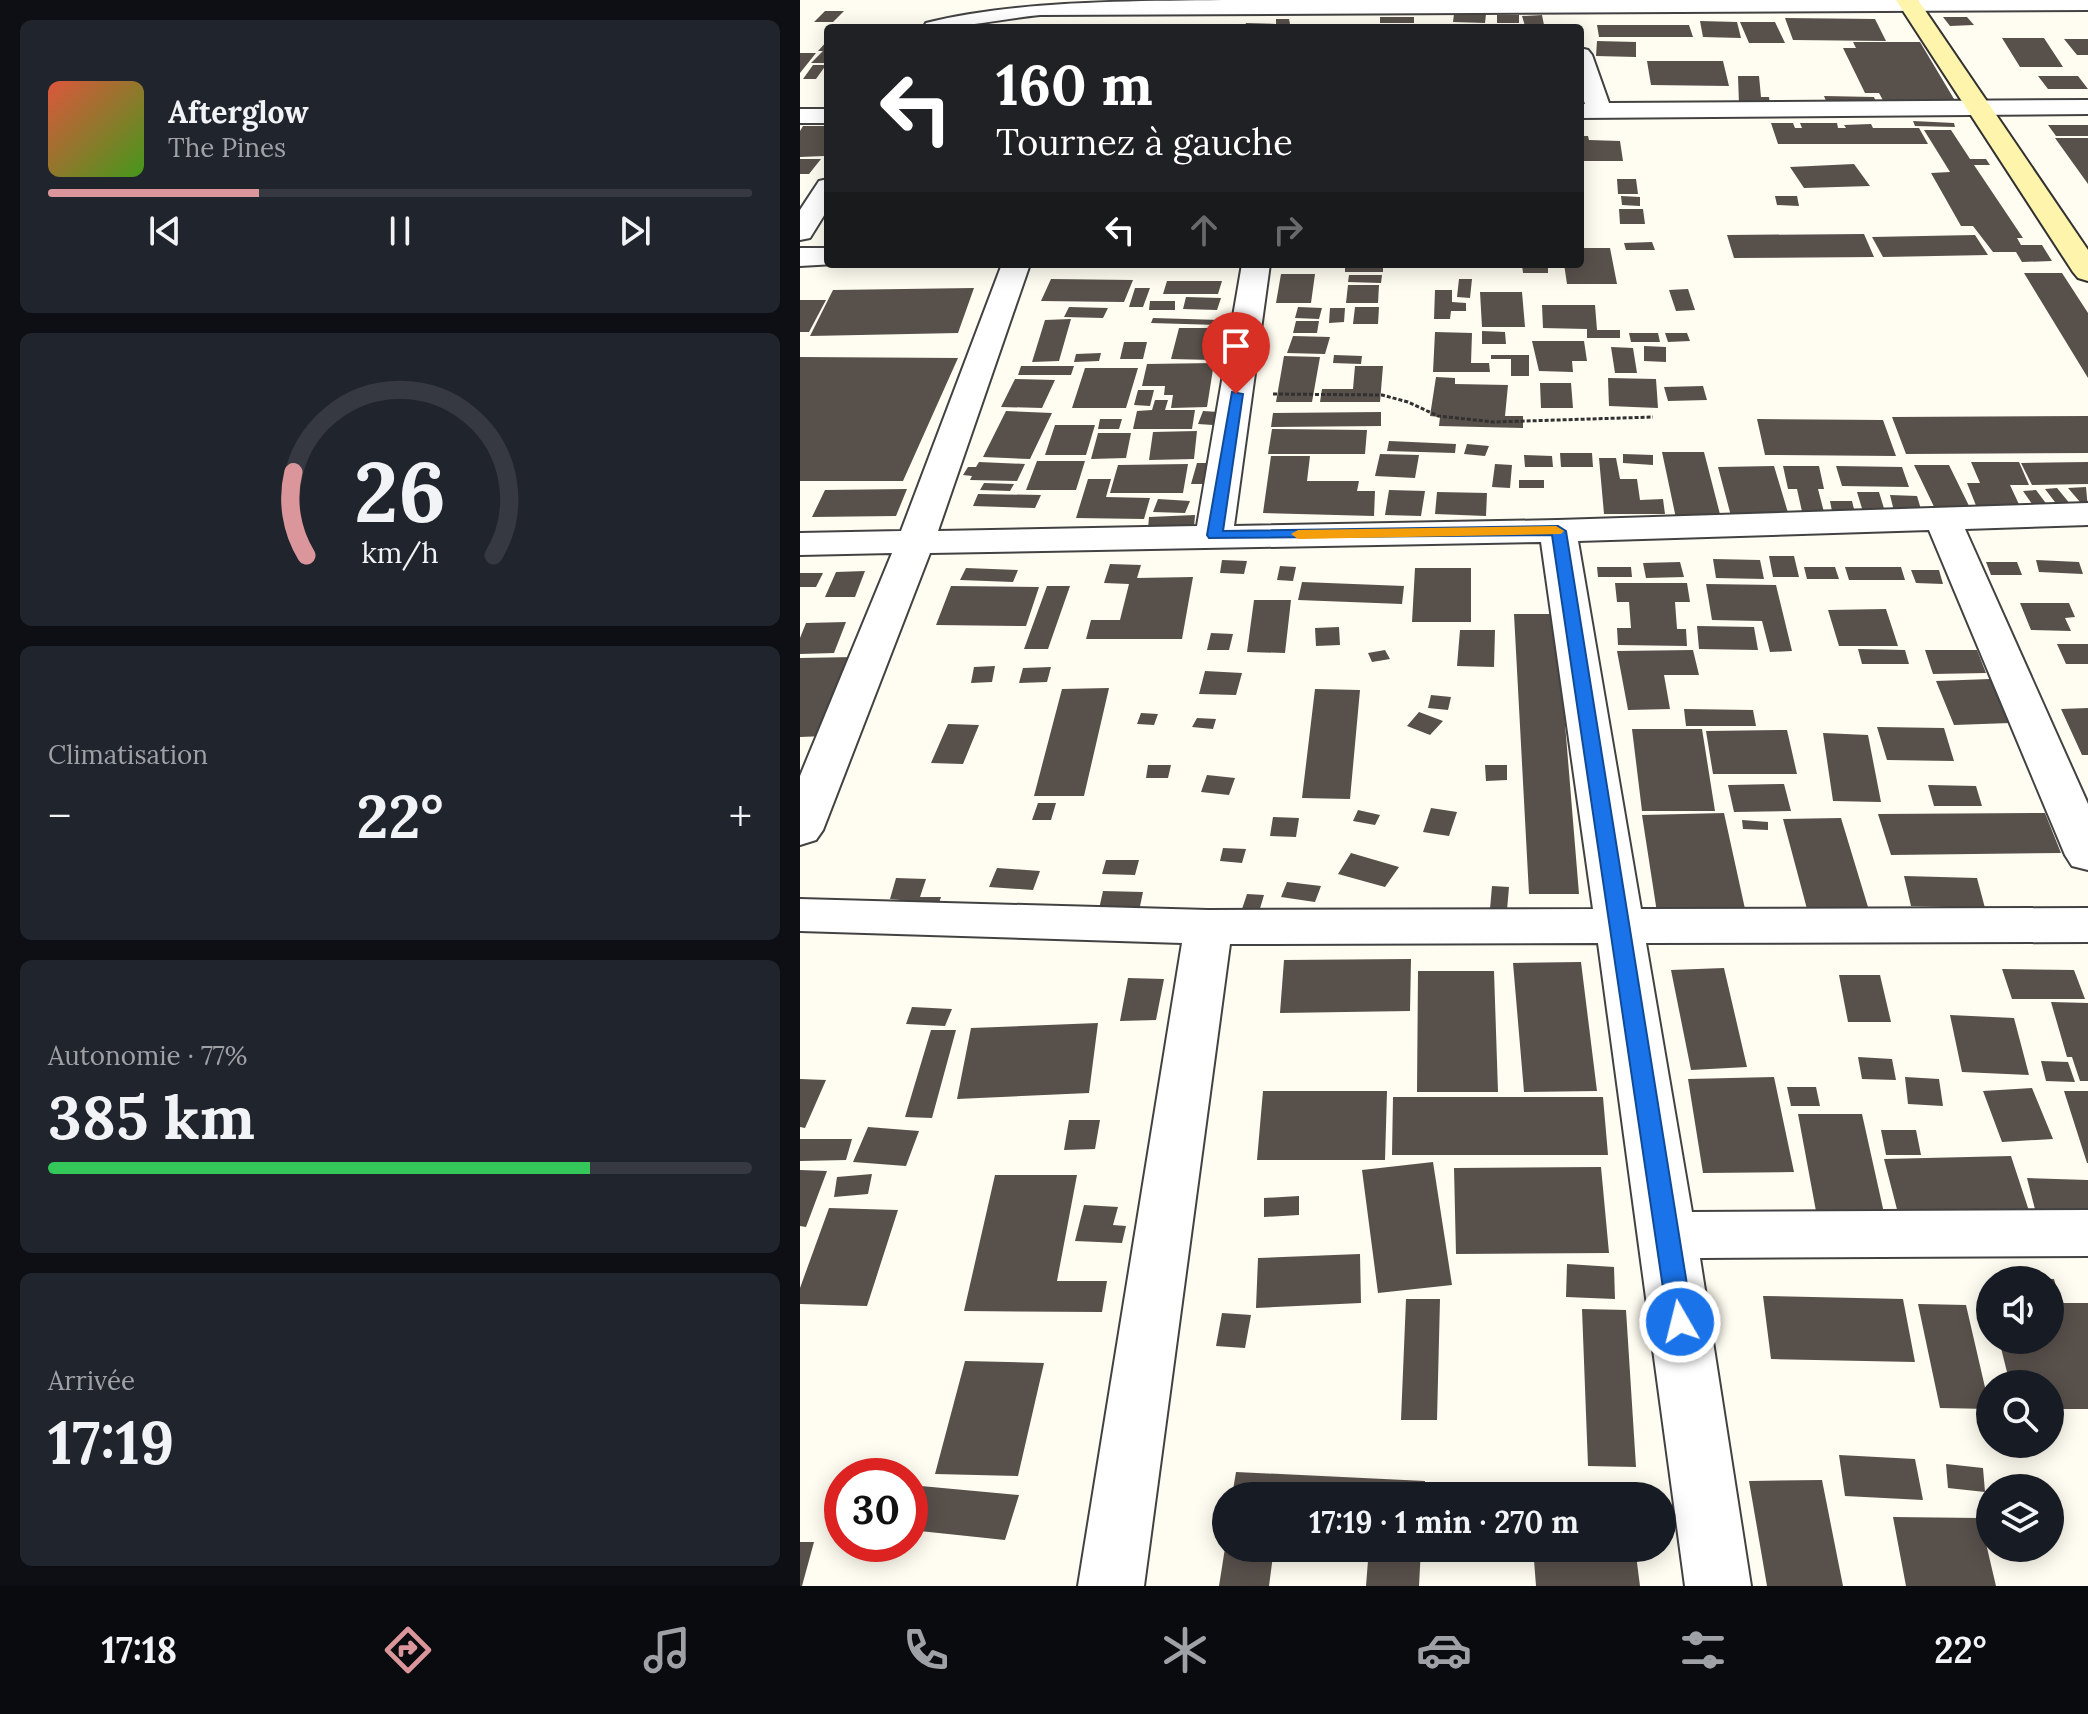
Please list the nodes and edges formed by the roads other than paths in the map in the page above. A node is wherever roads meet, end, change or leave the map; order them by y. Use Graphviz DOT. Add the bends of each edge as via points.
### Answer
graph roads {
  1 [pos="1561,2"];
  2 [pos="1909,3"];
  3 [pos="2088,4"];
  4 [pos="944,24"];
  5 [pos="1569,24"];
  6 [pos="1584,77"];
  7 [pos="2088,107"];
  8 [pos="1982,109"];
  9 [pos="1590,111"];
  10 [pos="800,116"];
  11 [pos="824,116"];
  12 [pos="824,193"];
  13 [pos="800,232"];
  14 [pos="800,257"];
  15 [pos="824,257"];
  16 [pos="1015,268"];
  17 [pos="1255,268"];
  18 [pos="2088,272"];
  19 [pos="2088,514"];
  20 [pos="1942,517"];
  21 [pos="1558,531"];
  22 [pos="1214,535"];
  23 [pos="916,541"];
  24 [pos="800,544"];
  25 [pos="800,830"];
  26 [pos="2088,855"];
  27 [pos="800,915"];
  28 [pos="2088,925"];
  29 [pos="1620,926"];
  30 [pos="1208,927"];
  31 [pos="2088,1233"];
  32 [pos="1668,1235"];
  33 [pos="1111,1586"];
  34 [pos="1718,1586"];
  1 -- 2 [label="street"];
  1 -- 4 [label="street" via="1040,8 965,16"];
  1 -- 5 [label="street"];
  2 -- 3 [label="street"];
  2 -- 8 [label="street"];
  6 -- 9 [label="street"];
  7 -- 8 [label="street"];
  8 -- 9 [label="street"];
  8 -- 18 [label="street"];
  10 -- 11 [label="street"];
  12 -- 13 [label="street"];
  14 -- 15 [label="street"];
  16 -- 23 [label="street"];
  17 -- 22 [label="street"];
  19 -- 20 [label="street"];
  20 -- 21 [label="street"];
  20 -- 26 [label="street"];
  21 -- 22 [label="street"];
  21 -- 29 [label="street"];
  22 -- 23 [label="street"];
  23 -- 24 [label="street"];
  23 -- 25 [label="street"];
  27 -- 30 [label="street"];
  28 -- 29 [label="street"];
  29 -- 30 [label="street"];
  29 -- 32 [label="street"];
  30 -- 33 [label="street"];
  31 -- 32 [label="street"];
  32 -- 34 [label="street"];
}
